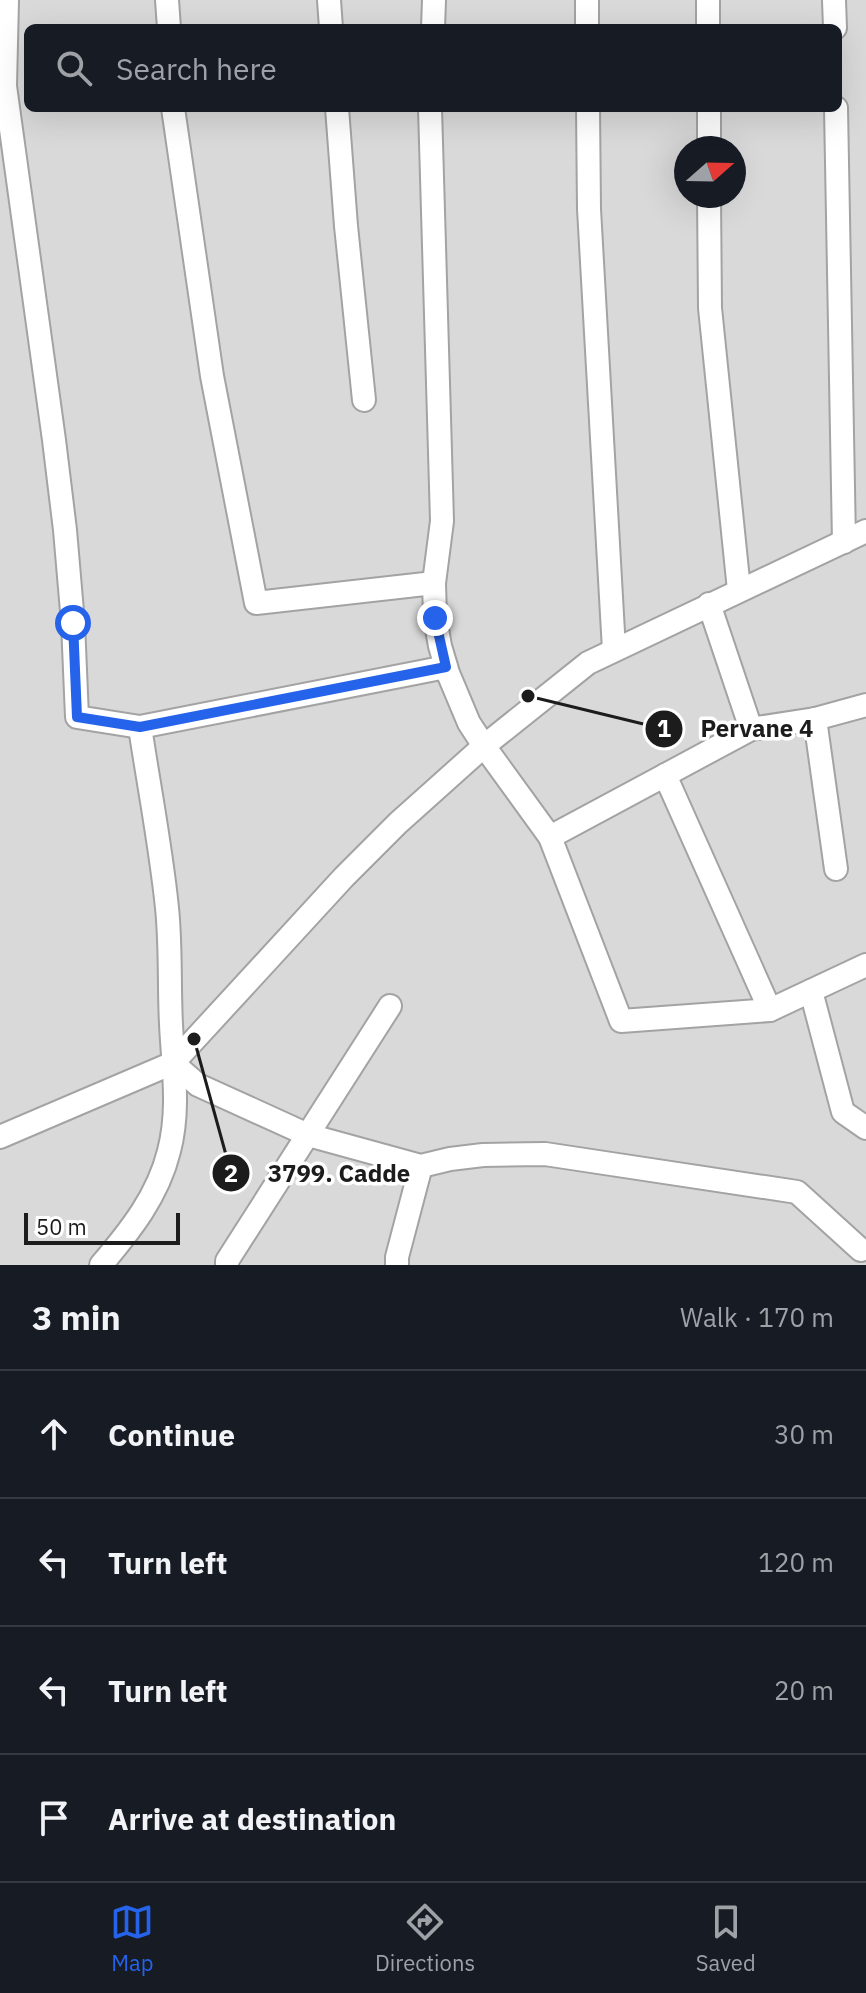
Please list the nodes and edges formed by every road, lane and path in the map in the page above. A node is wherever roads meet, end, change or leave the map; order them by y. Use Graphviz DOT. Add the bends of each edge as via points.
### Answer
graph roads {
  1 [pos="7,0"];
  2 [pos="167,0"];
  3 [pos="329,0"];
  4 [pos="434,0"];
  5 [pos="587,0"];
  6 [pos="708,0"];
  7 [pos="834,0"];
  8 [pos="169,24"];
  9 [pos="331,24"];
  10 [pos="433,24"];
  11 [pos="587,24"];
  12 [pos="708,24"];
  13 [pos="835,24"];
  14 [pos="174,112"];
  15 [pos="337,112"];
  16 [pos="430,112"];
  17 [pos="588,112"];
  18 [pos="709,112"];
  19 [pos="836,112"];
  20 [pos="709,136"];
  21 [pos="709,208"];
  22 [pos="364,400"];
  23 [pos="866,531"];
  24 [pos="844,542"];
  25 [pos="434,583"];
  26 [pos="739,590"];
  27 [pos="709,604"];
  28 [pos="614,650"];
  29 [pos="446,667"];
  30 [pos="866,705"];
  31 [pos="815,719"];
  32 [pos="140,727"];
  33 [pos="751,729"];
  34 [pos="484,746"];
  35 [pos="665,775"];
  36 [pos="550,837"];
  37 [pos="836,869"];
  38 [pos="866,965"];
  39 [pos="811,991"];
  40 [pos="390,1006"];
  41 [pos="770,1010"];
  42 [pos="173,1063"];
  43 [pos="866,1128"];
  44 [pos="308,1135"];
  45 [pos="0,1137"];
  46 [pos="421,1166"];
  47 [pos="860,1253"];
  48 [pos="101,1265"];
  49 [pos="227,1265"];
  50 [pos="397,1265"];
  1 -- 32 [label="street" via="5,86 65,530 77,717"];
  2 -- 8 [label="street"];
  3 -- 9 [label="street"];
  4 -- 10 [label="street"];
  5 -- 11 [label="street"];
  6 -- 12 [label="street"];
  7 -- 13 [label="street"];
  14 -- 25 [label="street" via="212,376 256,603"];
  15 -- 22 [label="street"];
  16 -- 25 [label="street" via="442,521"];
  17 -- 28 [label="street"];
  18 -- 20 [label="street"];
  19 -- 24 [label="street"];
  21 -- 26 [label="street" via="710,308"];
  23 -- 24 [label="street"];
  24 -- 26 [label="street"];
  25 -- 29 [label="street"];
  26 -- 27 [label="street"];
  27 -- 28 [label="street"];
  27 -- 33 [label="street"];
  28 -- 34 [label="street" via="588,663"];
  29 -- 32 [label="street"];
  29 -- 34 [label="street"];
  30 -- 31 [label="street"];
  31 -- 33 [label="street"];
  31 -- 37 [label="street"];
  32 -- 42 [label="street" via="168,910"];
  33 -- 35 [label="street"];
  34 -- 36 [label="street"];
  34 -- 42 [label="street" via="344,877"];
  35 -- 36 [label="street"];
  35 -- 41 [label="street"];
  36 -- 41 [label="street" via="621,1021"];
  38 -- 39 [label="street"];
  39 -- 41 [label="street"];
  39 -- 43 [label="street" via="843,1112"];
  40 -- 44 [label="street"];
  42 -- 44 [label="street" via="198,1085"];
  42 -- 45 [label="street"];
  42 -- 48 [label="street" via="174,1130 161,1177 136,1222"];
  44 -- 46 [label="street"];
  44 -- 49 [label="street"];
  46 -- 47 [label="street" via="483,1155 545,1154 797,1192"];
  46 -- 50 [label="street"];
}
